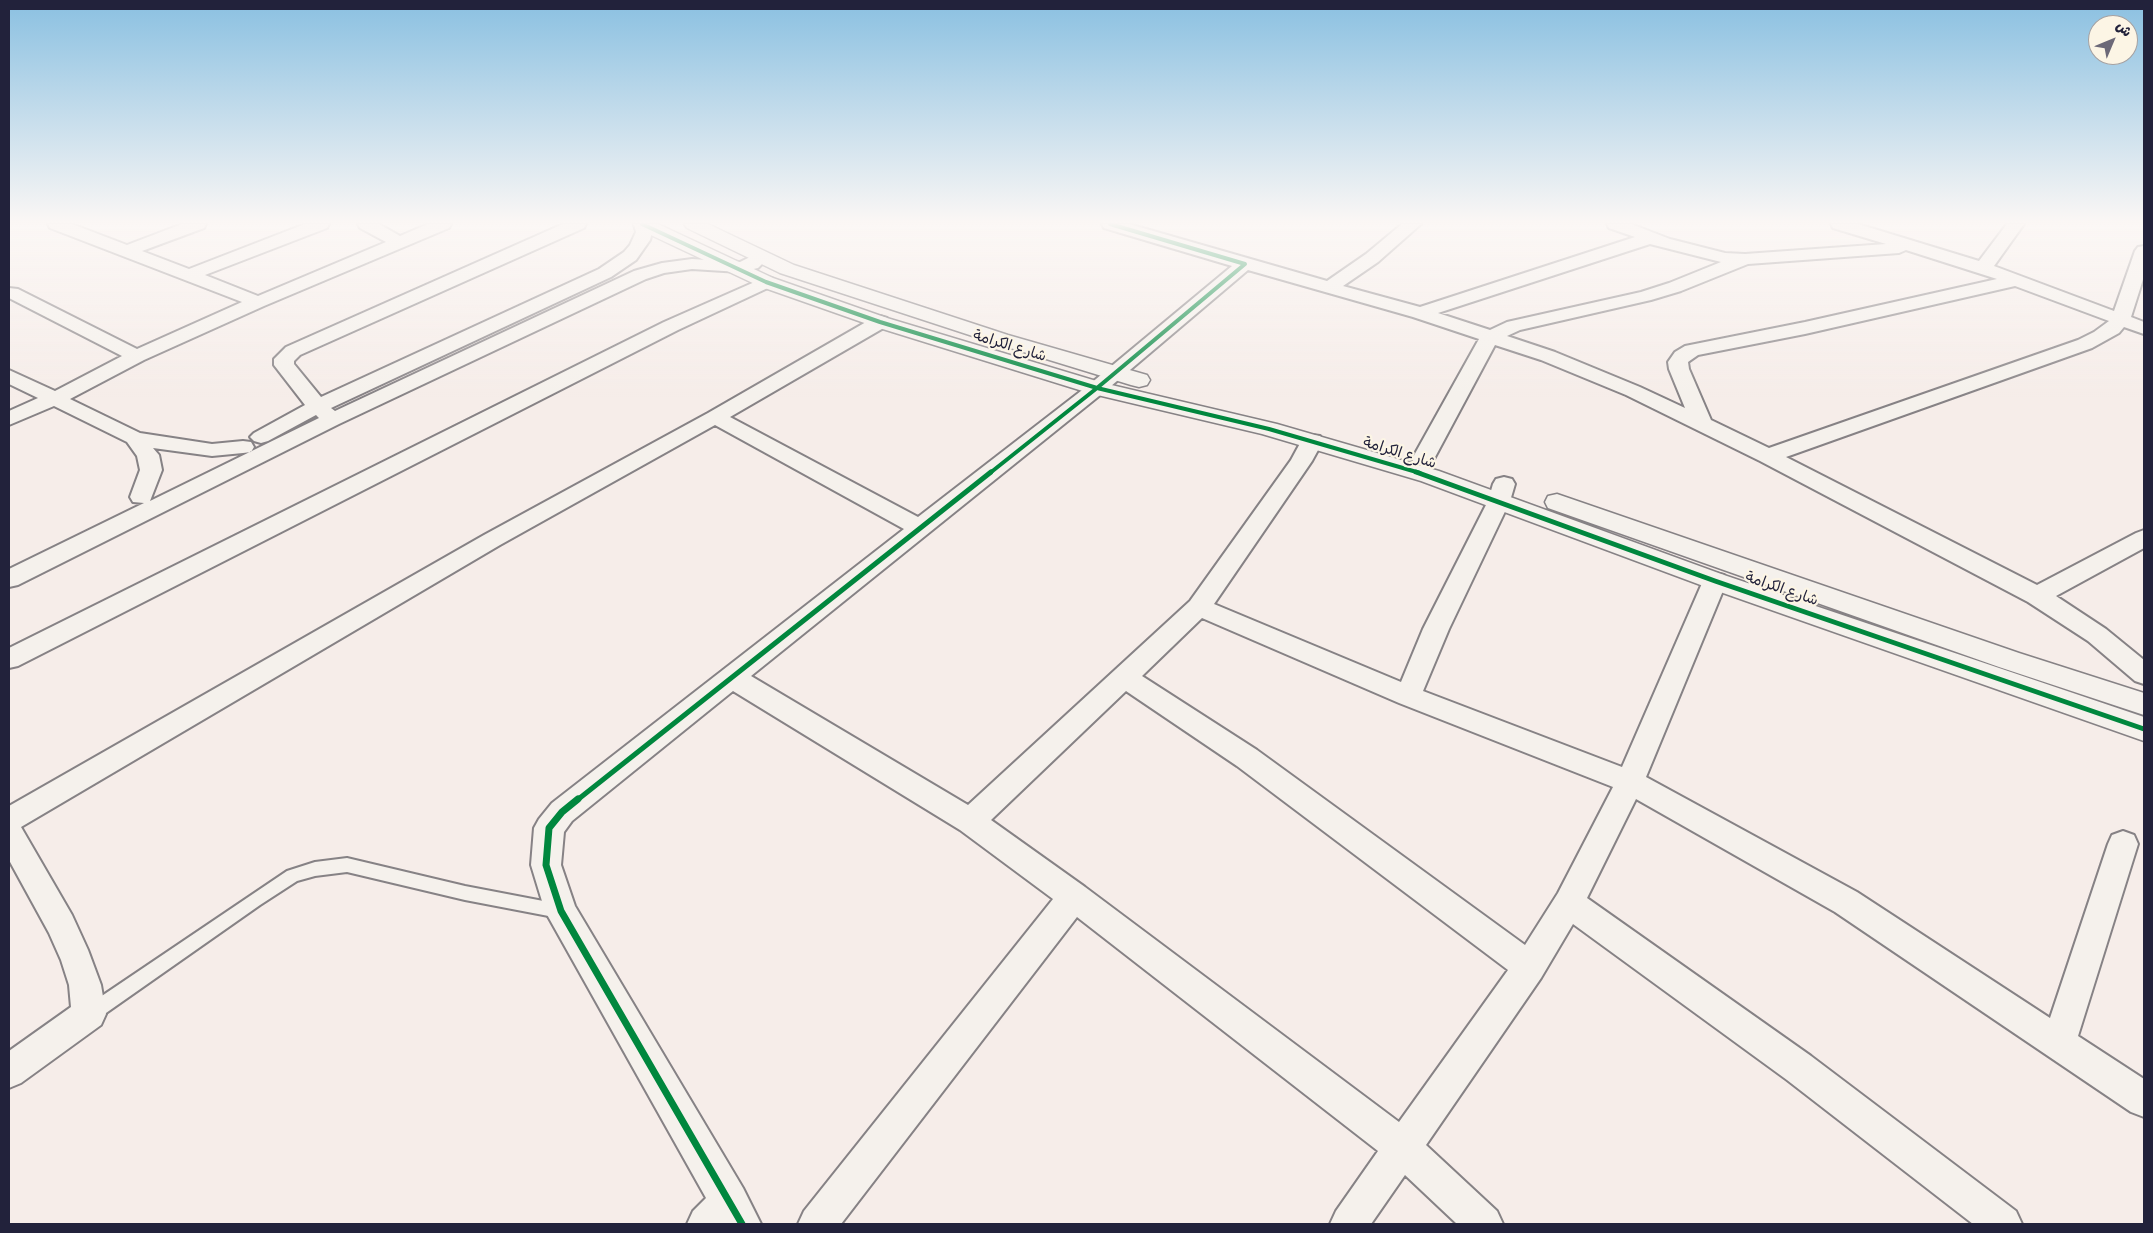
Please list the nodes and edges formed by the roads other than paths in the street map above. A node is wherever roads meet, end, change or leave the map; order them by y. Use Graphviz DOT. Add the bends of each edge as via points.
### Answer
graph roads {
  1 [pos="206,282"];
  2 [pos="306,282"];
  3 [pos="449,282"];
  4 [pos="588,282"];
  5 [pos="625,282"];
  6 [pos="766,282"];
  7 [pos="824,282"];
  8 [pos="1224,282"];
  9 [pos="1310,282"];
  10 [pos="1338,282"];
  11 [pos="1516,282"];
  12 [pos="1689,282"];
  13 [pos="2010,282"];
  14 [pos="2021,282"];
  15 [pos="2134,282"];
  16 [pos="1330,287"];
  17 [pos="12,292"];
  18 [pos="258,302"];
  19 [pos="1420,313"];
  20 [pos="2121,318"];
  21 [pos="880,322"];
  22 [pos="2144,328"];
  23 [pos="1490,338"];
  24 [pos="136,356"];
  25 [pos="9,376"];
  26 [pos="1105,381"];
  27 [pos="56,398"];
  28 [pos="325,413"];
  29 [pos="715,417"];
  30 [pos="9,419"];
  31 [pos="1702,424"];
  32 [pos="134,438"];
  33 [pos="1312,441"];
  34 [pos="243,447"];
  35 [pos="1768,456"];
  36 [pos="1423,460"];
  37 [pos="1501,493"];
  38 [pos="141,497"];
  39 [pos="920,528"];
  40 [pos="2144,538"];
  41 [pos="9,561"];
  42 [pos="9,579"];
  43 [pos="1715,581"];
  44 [pos="2037,596"];
  45 [pos="1199,607"];
  46 [pos="9,659"];
  47 [pos="2144,674"];
  48 [pos="733,678"];
  49 [pos="1125,678"];
  50 [pos="1408,696"];
  51 [pos="2144,704"];
  52 [pos="2144,729"];
  53 [pos="1630,782"];
  54 [pos="9,820"];
  55 [pos="970,821"];
  56 [pos="9,833"];
  57 [pos="2123,844"];
  58 [pos="1074,896"];
  59 [pos="1568,904"];
  60 [pos="561,911"];
  61 [pos="1529,967"];
  62 [pos="89,1014"];
  63 [pos="2058,1042"];
  64 [pos="9,1071"];
  65 [pos="2144,1098"];
  66 [pos="1402,1147"];
  67 [pos="726,1217"];
  68 [pos="817,1224"];
  69 [pos="1348,1224"];
  70 [pos="1484,1224"];
  71 [pos="2003,1224"];
  1 -- 18 [label="street"];
  2 -- 18 [label="street"];
  3 -- 28 [label="street" via="293,351 284,358 289,374"];
  4 -- 28 [label="street"];
  5 -- 28 [label="street"];
  6 -- 21 [label="street, شارع الكرامة"];
  6 -- 46 [label="street" via="671,326"];
  7 -- 26 [label="street, شارع الكرامة"];
  8 -- 26 [label="street"];
  9 -- 16 [label="street"];
  10 -- 16 [label="street"];
  11 -- 19 [label="street"];
  12 -- 23 [label="street" via="1645,296 1514,326"];
  13 -- 31 [label="street" via="1692,350 1678,362"];
  14 -- 20 [label="street"];
  15 -- 20 [label="street"];
  16 -- 19 [label="street"];
  17 -- 24 [label="street"];
  18 -- 24 [label="street"];
  19 -- 23 [label="street"];
  20 -- 22 [label="street"];
  20 -- 35 [label="street" via="2112,329 2086,344"];
  21 -- 26 [label="street, شارع الكرامة"];
  21 -- 29 [label="street"];
  23 -- 31 [label="street" via="1548,356"];
  23 -- 36 [label="street"];
  24 -- 27 [label="street"];
  25 -- 27 [label="street"];
  26 -- 33 [label="street, شارع الكرامة"];
  26 -- 36 [label="street, شارع الكرامة"];
  26 -- 39 [label="street"];
  27 -- 30 [label="street"];
  27 -- 32 [label="street"];
  28 -- 34 [label="street"];
  28 -- 42 [label="street"];
  29 -- 39 [label="street"];
  29 -- 54 [label="street" via="492,540"];
  31 -- 35 [label="street"];
  32 -- 34 [label="street" via="212,450"];
  32 -- 38 [label="street" via="148,455 151,470"];
  33 -- 37 [label="street, شارع الكرامة"];
  33 -- 45 [label="street"];
  34 -- 38 [label="street"];
  35 -- 44 [label="street"];
  36 -- 37 [label="street, شارع الكرامة"];
  37 -- 43 [label="street, شارع الكرامة"];
  37 -- 50 [label="street"];
  37 -- 51 [label="street, شارع الكرامة" via="1739,564 2009,660"];
  38 -- 41 [label="street"];
  39 -- 48 [label="street"];
  40 -- 44 [label="street"];
  43 -- 52 [label="street, شارع الكرامة"];
  43 -- 53 [label="street"];
  44 -- 47 [label="street" via="2097,635"];
  45 -- 49 [label="street"];
  45 -- 50 [label="street"];
  48 -- 55 [label="street"];
  48 -- 60 [label="street" via="562,812 549,828 546,865"];
  49 -- 55 [label="street"];
  49 -- 61 [label="street" via="1247,758"];
  50 -- 53 [label="street"];
  53 -- 59 [label="street"];
  53 -- 63 [label="street" via="1846,902"];
  55 -- 58 [label="street"];
  56 -- 62 [label="street" via="77,960"];
  57 -- 63 [label="street"];
  58 -- 66 [label="street"];
  58 -- 68 [label="street"];
  59 -- 61 [label="street"];
  59 -- 71 [label="street" via="1799,1068"];
  60 -- 62 [label="lane" via="464,893 348,865 315,869 292,876 254,900"];
  60 -- 67 [label="street"];
  61 -- 66 [label="street"];
  62 -- 64 [label="street"];
  63 -- 65 [label="street"];
  66 -- 69 [label="street"];
  66 -- 70 [label="street"];
}
